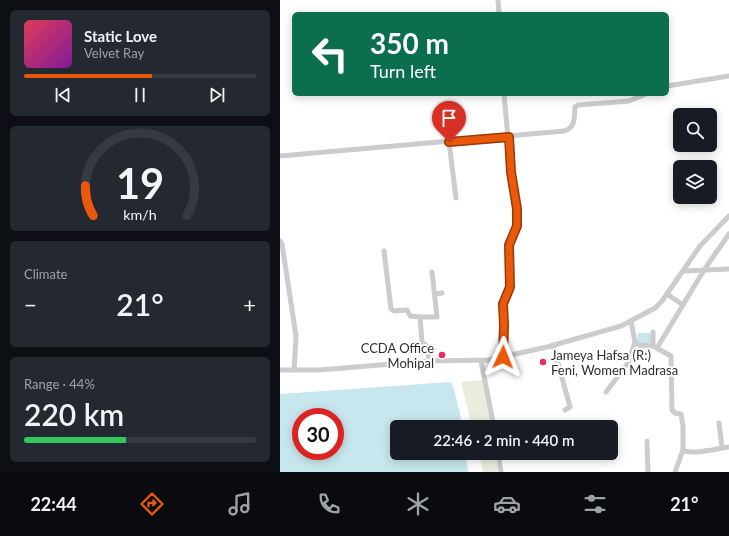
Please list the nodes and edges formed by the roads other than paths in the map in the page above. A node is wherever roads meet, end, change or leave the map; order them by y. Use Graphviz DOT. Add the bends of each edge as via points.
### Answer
graph roads {
  1 [pos="498,0"];
  2 [pos="499,12"];
  3 [pos="729,76"];
  4 [pos="669,86"];
  5 [pos="504,96"];
  6 [pos="641,96"];
  7 [pos="509,137"];
  8 [pos="449,142"];
  9 [pos="280,156"];
  10 [pos="456,198"];
  11 [pos="729,216"];
  12 [pos="729,234"];
  13 [pos="280,241"];
  14 [pos="384,251"];
  15 [pos="729,269"];
  16 [pos="684,270"];
  17 [pos="704,270"];
  18 [pos="432,272"];
  19 [pos="442,293"];
  20 [pos="435,294"];
  21 [pos="667,294"];
  22 [pos="683,305"];
  23 [pos="420,317"];
  24 [pos="631,321"];
  25 [pos="653,332"];
  26 [pos="635,342"];
  27 [pos="553,345"];
  28 [pos="655,347"];
  29 [pos="503,357"];
  30 [pos="429,361"];
  31 [pos="481,361"];
  32 [pos="280,370"];
  33 [pos="294,370"];
  34 [pos="606,392"];
  35 [pos="565,410"];
  36 [pos="493,420"];
  37 [pos="719,423"];
  38 [pos="647,441"];
  39 [pos="729,447"];
  40 [pos="722,448"];
  41 [pos="683,450"];
  42 [pos="499,460"];
  43 [pos="501,472"];
  44 [pos="648,472"];
  45 [pos="675,472"];
  1 -- 2 [label="street"];
  3 -- 4 [label="street"];
  5 -- 7 [label="street"];
  6 -- 7 [label="street" via="628,101 578,105 574,124 564,131"];
  7 -- 8 [label="street"];
  7 -- 29 [label="street" via="517,226 509,245 510,287 503,304"];
  8 -- 9 [label="street"];
  8 -- 10 [label="street"];
  11 -- 16 [label="street" via="700,246"];
  12 -- 17 [label="street"];
  13 -- 33 [label="street" via="296,336"];
  14 -- 23 [label="street" via="391,309 407,310 410,316"];
  15 -- 17 [label="street"];
  16 -- 17 [label="street"];
  16 -- 21 [label="street"];
  17 -- 22 [label="street"];
  18 -- 20 [label="street"];
  19 -- 20 [label="street"];
  20 -- 23 [label="street" via="437,317"];
  21 -- 22 [label="street"];
  21 -- 24 [label="street" via="655,308"];
  22 -- 28 [label="street"];
  23 -- 30 [label="street" via="422,342 428,347"];
  24 -- 26 [label="street"];
  24 -- 27 [label="street"];
  25 -- 28 [label="street"];
  26 -- 28 [label="street"];
  26 -- 34 [label="street" via="628,362"];
  27 -- 29 [label="street"];
  27 -- 35 [label="street" via="570,407"];
  28 -- 41 [label="street" via="671,356 672,410 681,414"];
  29 -- 31 [label="street"];
  30 -- 31 [label="street"];
  30 -- 33 [label="street"];
  31 -- 36 [label="street"];
  32 -- 33 [label="street"];
  37 -- 40 [label="street"];
  38 -- 44 [label="street"];
  39 -- 40 [label="street"];
  40 -- 41 [label="street" via="689,453"];
  41 -- 45 [label="street"];
  42 -- 43 [label="street"];
}
